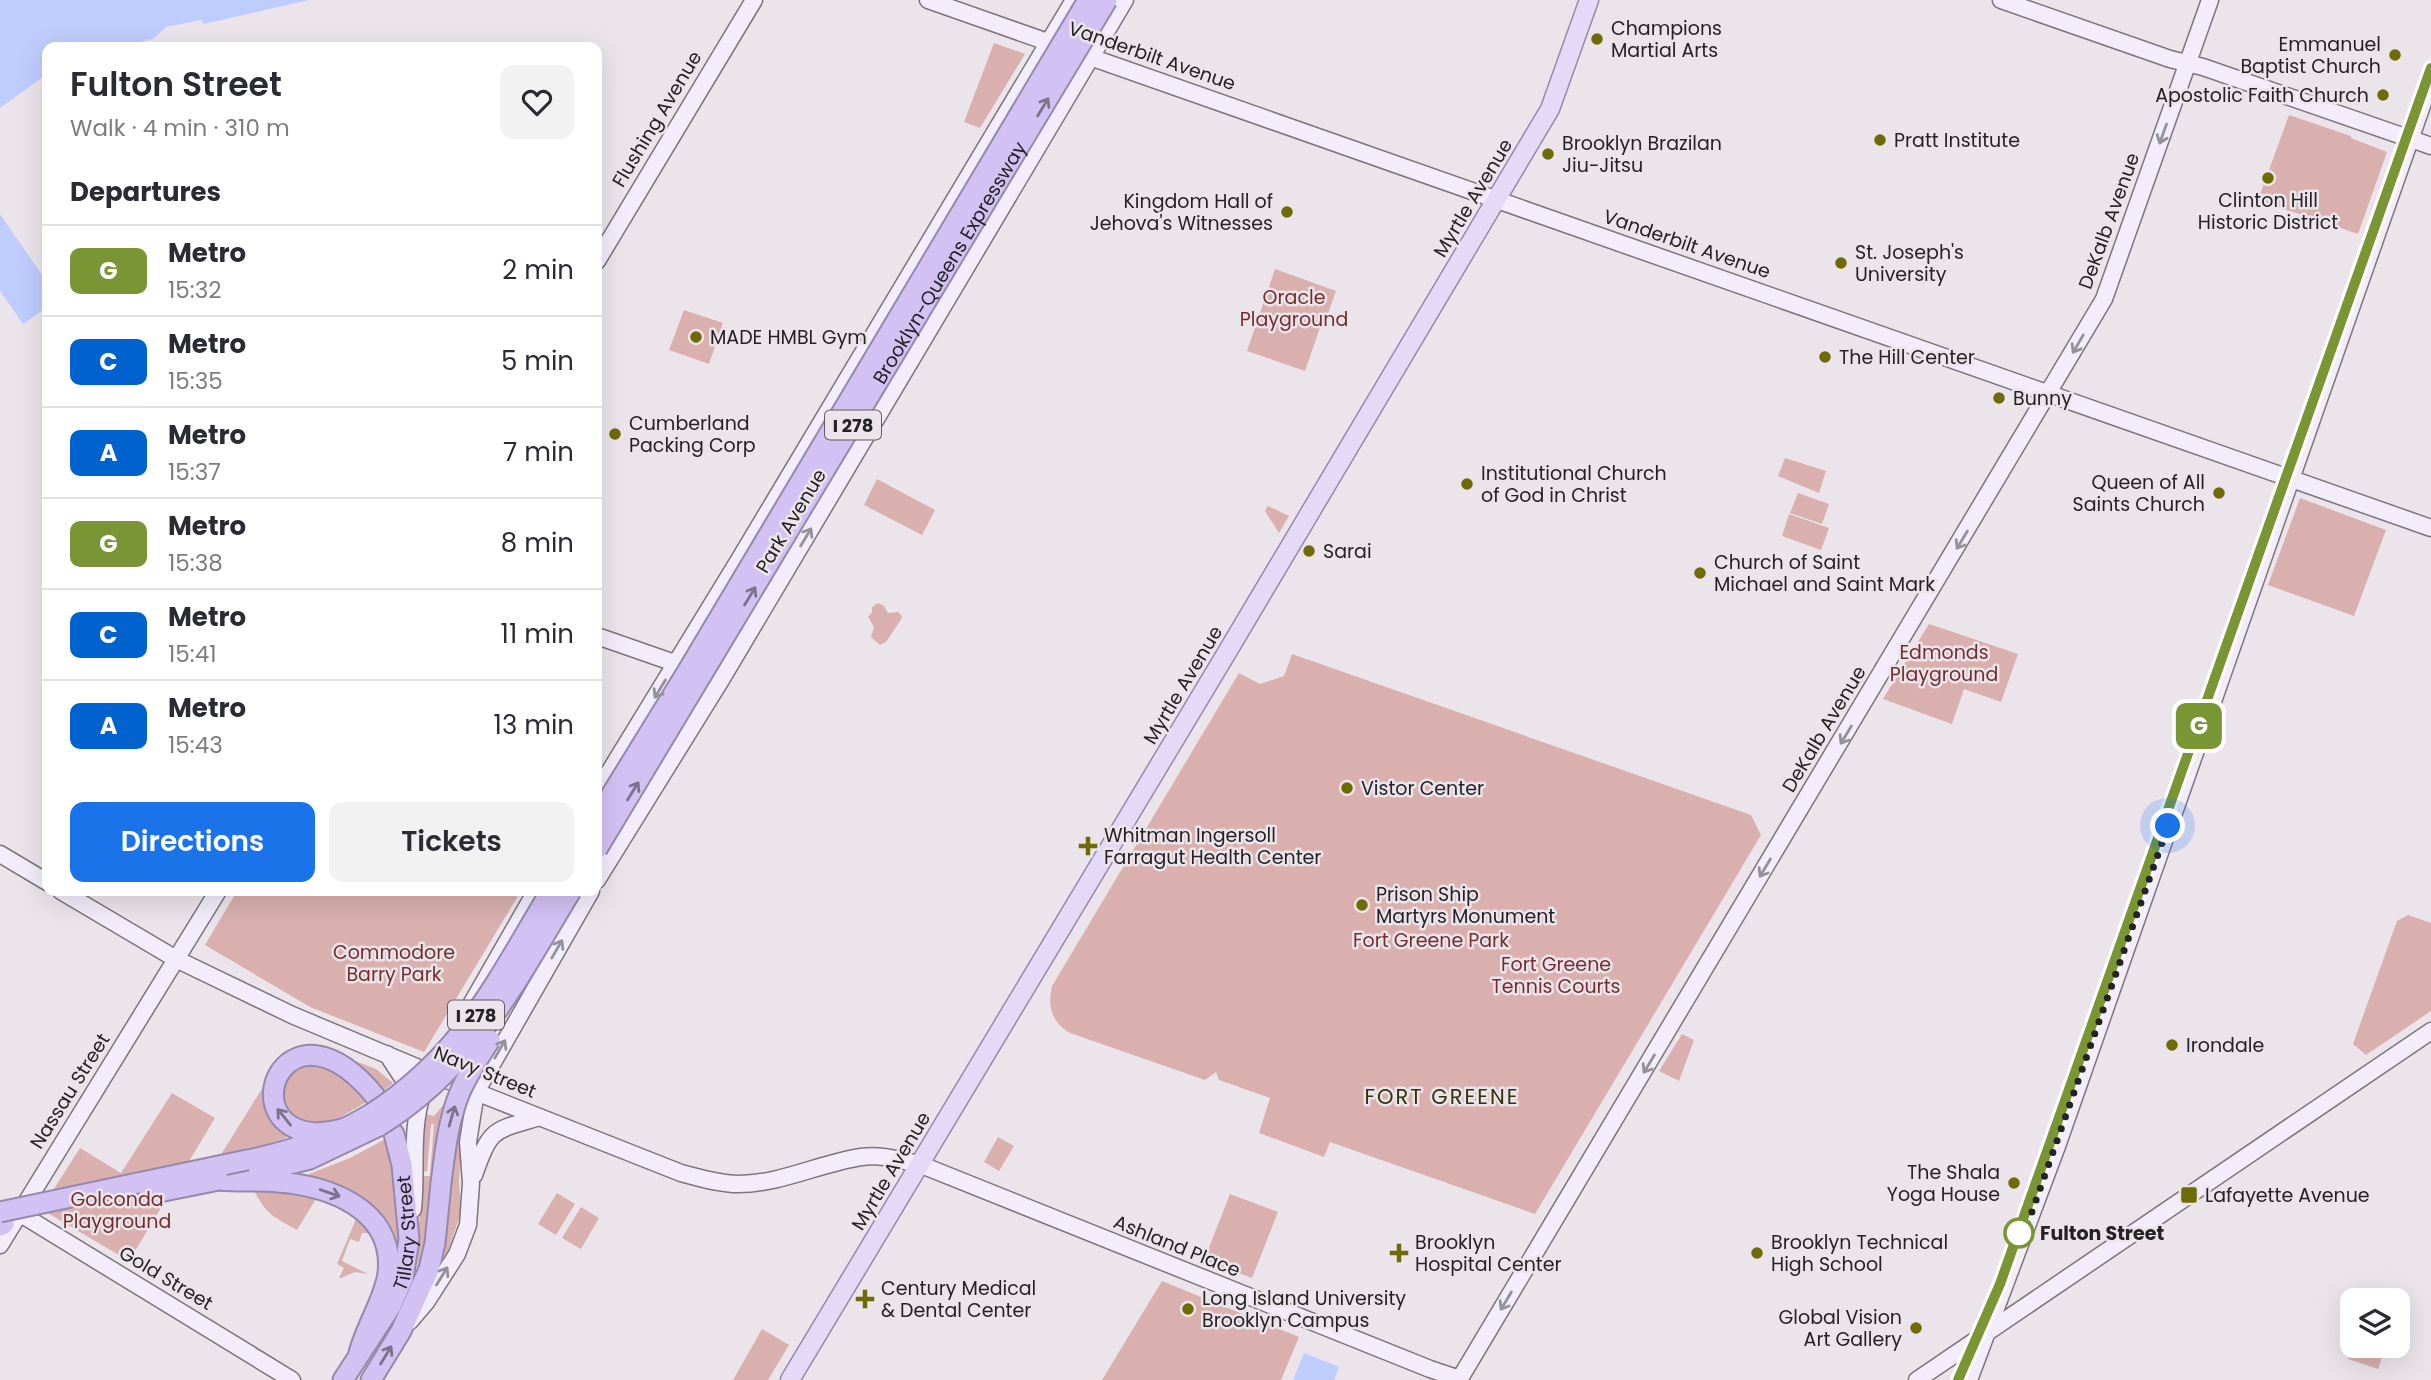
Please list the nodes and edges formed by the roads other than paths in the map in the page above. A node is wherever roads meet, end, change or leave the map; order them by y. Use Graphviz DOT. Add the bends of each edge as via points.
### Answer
graph roads {
  1 [pos="754,0"];
  2 [pos="928,0"];
  3 [pos="1074,0"];
  4 [pos="1087,0"];
  5 [pos="1107,0"];
  6 [pos="1125,0"];
  7 [pos="1589,0"];
  8 [pos="2001,0"];
  9 [pos="2210,0"];
  10 [pos="1048,43"];
  11 [pos="1091,58"];
  12 [pos="2188,64"];
  13 [pos="2431,80"];
  14 [pos="2410,139"];
  15 [pos="2431,146"];
  16 [pos="1496,199"];
  17 [pos="602,253"];
  18 [pos="2049,394"];
  19 [pos="2290,479"];
  20 [pos="2431,528"];
  21 [pos="602,638"];
  22 [pos="676,663"];
  23 [pos="721,680"];
  24 [pos="602,784"];
  25 [pos="602,810"];
  26 [pos="602,841"];
  27 [pos="0,854"];
  28 [pos="602,872"];
  29 [pos="42,880"];
  30 [pos="69,896"];
  31 [pos="215,896"];
  32 [pos="533,896"];
  33 [pos="550,896"];
  34 [pos="577,898"];
  35 [pos="537,949"];
  36 [pos="176,959"];
  37 [pos="484,983"];
  38 [pos="524,1007"];
  39 [pos="2431,1031"];
  40 [pos="387,1054"];
  41 [pos="432,1072"];
  42 [pos="402,1077"];
  43 [pos="476,1092"];
  44 [pos="540,1117"];
  45 [pos="380,1118"];
  46 [pos="346,1128"];
  47 [pos="919,1164"];
  48 [pos="250,1172"];
  49 [pos="471,1184"];
  50 [pos="5,1220"];
  51 [pos="409,1239"];
  52 [pos="0,1245"];
  53 [pos="401,1331"];
  54 [pos="1988,1333"];
  55 [pos="359,1353"];
  56 [pos="292,1380"];
  57 [pos="343,1380"];
  58 [pos="371,1380"];
  59 [pos="790,1380"];
  60 [pos="1460,1380"];
  61 [pos="1917,1380"];
  62 [pos="1969,1380"];
  1 -- 17 [label="main road, Flushing Avenue"];
  2 -- 10 [label="main road, Vanderbilt Avenue"];
  3 -- 10 [label="main road, Park Avenue"];
  4 -- 25 [label="highway, Brooklyn-Queens Expressway / I 278, bridge"];
  26 -- 5 [label="highway, Brooklyn-Queens Expressway / I 278, one-way, bridge"];
  6 -- 11 [label="main road, Park Avenue"];
  7 -- 16 [label="main road, Myrtle Avenue" via="1549,109"];
  8 -- 12 [label="main road"];
  9 -- 12 [label="main road, DeKalb Avenue"];
  10 -- 11 [label="main road, Vanderbilt Avenue"];
  10 -- 22 [label="main road, Park Avenue"];
  11 -- 16 [label="main road, Vanderbilt Avenue"];
  23 -- 11 [label="main road, Park Avenue, one-way"];
  12 -- 14 [label="main road"];
  12 -- 18 [label="main road, DeKalb Avenue, one-way" via="2104,299"];
  13 -- 14 [label="main road"];
  14 -- 15 [label="main road"];
  14 -- 19 [label="main road"];
  16 -- 18 [label="main road, Vanderbilt Avenue"];
  16 -- 47 [label="main road, Myrtle Avenue"];
  18 -- 19 [label="main road, Vanderbilt Avenue"];
  18 -- 60 [label="main road, DeKalb Avenue, one-way"];
  19 -- 20 [label="main road, Vanderbilt Avenue"];
  19 -- 54 [label="main road"];
  21 -- 22 [label="main road"];
  22 -- 23 [label="main road"];
  22 -- 24 [label="main road, Park Avenue, one-way"];
  23 -- 28 [label="main road, Park Avenue"];
  27 -- 29 [label="main road"];
  30 -- 36 [label="main road, Navy Street"];
  31 -- 36 [label="main road"];
  32 -- 37 [label="main road"];
  33 -- 45 [label="highway, I 278, bridge" via="464,1032"];
  34 -- 35 [label="highway, I 278, bridge"];
  38 -- 34 [label="main road, one-way"];
  35 -- 45 [label="highway, I 278, bridge" via="454,1067 425,1094"];
  53 -- 35 [label="highway, one-way, bridge" via="433,1255 448,1131 460,1092 514,1000"];
  36 -- 40 [label="main road, Navy Street"];
  36 -- 50 [label="main road, Nassau Street"];
  37 -- 38 [label="main road"];
  37 -- 41 [label="main road"];
  43 -- 38 [label="main road, one-way"];
  39 -- 54 [label="main road"];
  40 -- 41 [label="main road, Navy Street"];
  40 -- 42 [label="main road"];
  41 -- 43 [label="main road, Navy Street"];
  41 -- 51 [label="main road, Tillary Street" via="415,1125"];
  43 -- 44 [label="main road, Navy Street"];
  43 -- 49 [label="main road, Tillary Street" via="468,1142"];
  44 -- 47 [label="main road, Navy Street" via="681,1173 714,1181 763,1181 863,1157 885,1156"];
  44 -- 49 [label="main road" via="503,1127 492,1135"];
  45 -- 46 [label="highway, I 278"];
  46 -- 45 [label="highway, one-way" via="310,1132 284,1120 273,1090 285,1065 307,1055 327,1057 348,1069"];
  45 -- 48 [label="highway, I 278" via="310,1159"];
  45 -- 51 [label="highway" via="402,1165"];
  46 -- 48 [label="highway, I 278"];
  47 -- 59 [label="main road, Myrtle Avenue"];
  47 -- 60 [label="main road, Ashland Place"];
  48 -- 50 [label="highway, I 278, bridge"];
  48 -- 50 [label="highway, bridge"];
  48 -- 55 [label="highway, one-way" via="328,1192 360,1207 376,1224 388,1254 388,1273"];
  53 -- 49 [label="main road, Tillary Street, one-way" via="427,1301 460,1247 468,1225"];
  50 -- 52 [label="main road, Nassau Street"];
  50 -- 56 [label="main road, Gold Street"];
  51 -- 55 [label="highway, Tillary Street" via="398,1293"];
  58 -- 53 [label="highway, Tillary Street, one-way"];
  54 -- 61 [label="main road"];
  54 -- 62 [label="main road"];
  55 -- 57 [label="highway, Tillary Street"];
}
